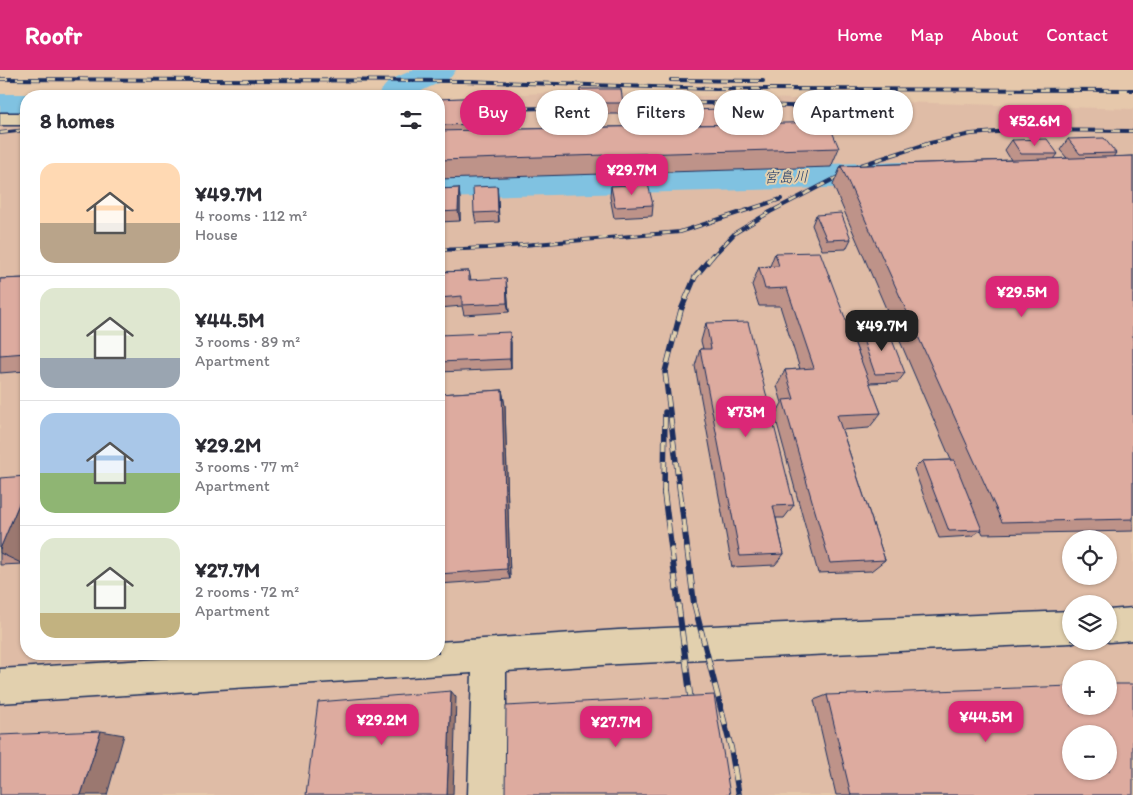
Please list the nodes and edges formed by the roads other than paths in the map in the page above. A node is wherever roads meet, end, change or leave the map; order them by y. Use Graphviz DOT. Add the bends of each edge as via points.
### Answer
graph roads {
  1 [pos="0,119"];
  2 [pos="20,119"];
  3 [pos="1133,624"];
  4 [pos="1117,625"];
  5 [pos="1062,627"];
  6 [pos="489,655"];
  7 [pos="445,658"];
  8 [pos="417,660"];
  9 [pos="1,689"];
  10 [pos="486,795"];
  1 -- 2 [label="lane"];
  3 -- 4 [label="lane"];
  5 -- 6 [label="lane"];
  6 -- 7 [label="lane"];
  6 -- 10 [label="lane"];
  8 -- 9 [label="lane"];
}
